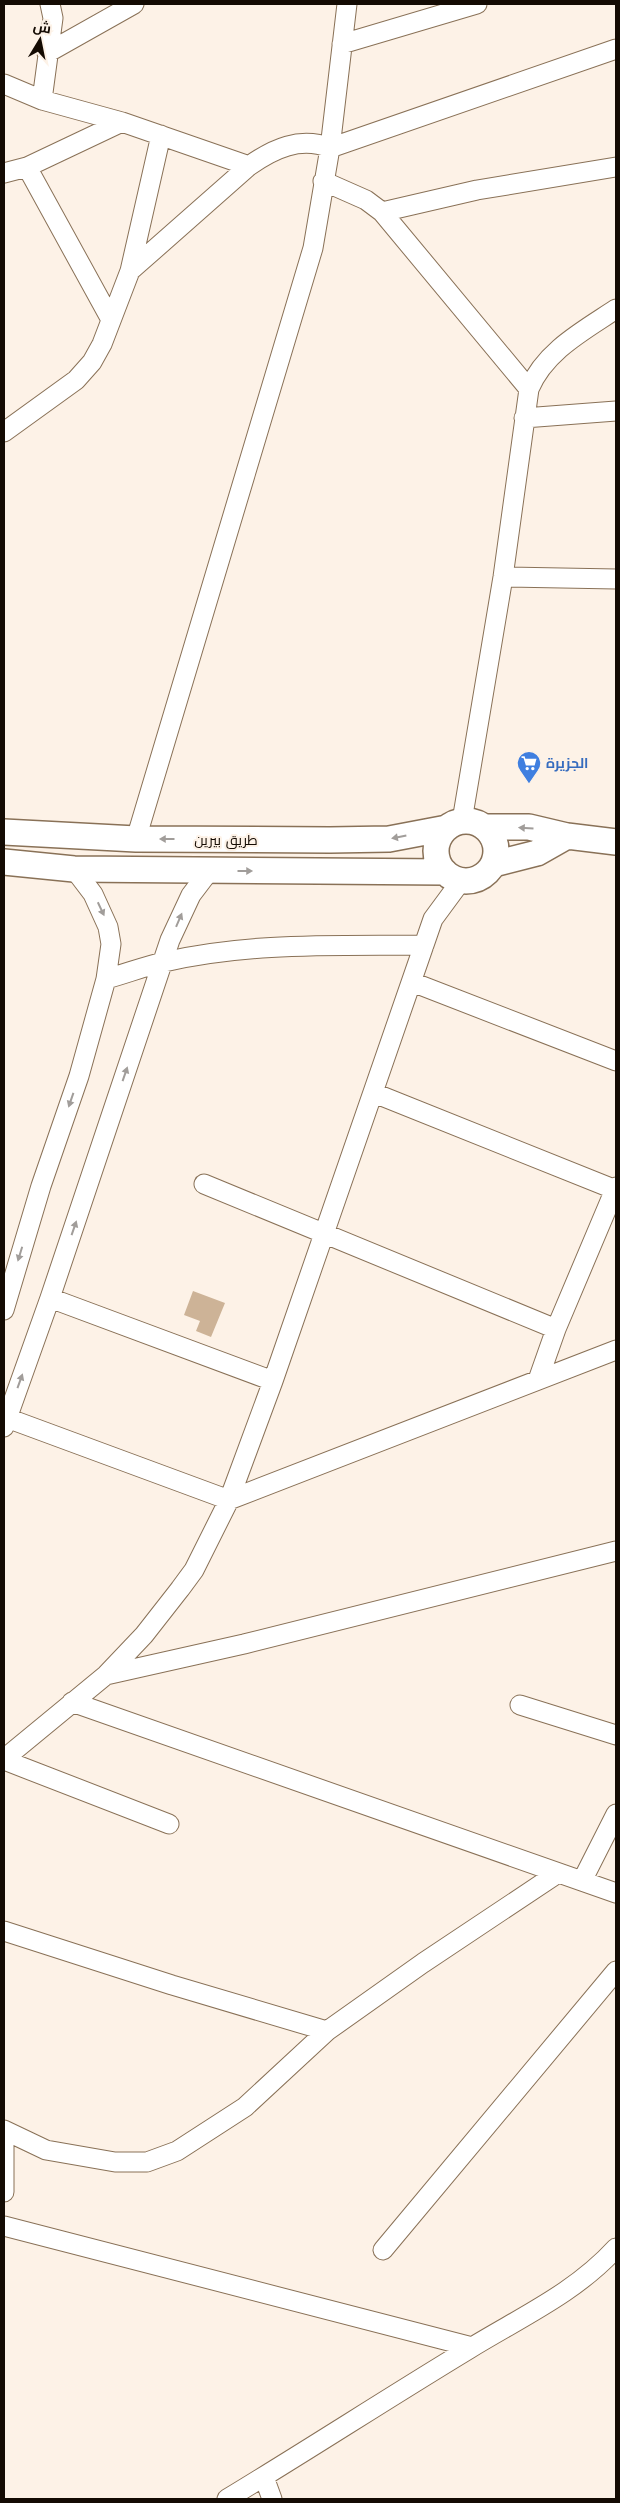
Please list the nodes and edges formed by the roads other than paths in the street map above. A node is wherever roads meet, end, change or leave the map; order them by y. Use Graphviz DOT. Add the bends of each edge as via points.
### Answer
graph roads {
  1 [pos="50,4"];
  2 [pos="134,4"];
  3 [pos="348,4"];
  4 [pos="477,4"];
  5 [pos="342,44"];
  6 [pos="616,49"];
  7 [pos="47,53"];
  8 [pos="4,84"];
  9 [pos="42,100"];
  10 [pos="122,122"];
  11 [pos="161,135"];
  12 [pos="330,148"];
  13 [pos="249,166"];
  14 [pos="27,167"];
  15 [pos="616,167"];
  16 [pos="4,173"];
  17 [pos="323,181"];
  18 [pos="382,212"];
  19 [pos="130,272"];
  20 [pos="616,309"];
  21 [pos="110,318"];
  22 [pos="529,389"];
  23 [pos="616,411"];
  24 [pos="524,418"];
  25 [pos="4,432"];
  26 [pos="503,577"];
  27 [pos="616,579"];
  28 [pos="465,825"];
  29 [pos="4,832"];
  30 [pos="567,836"];
  31 [pos="136,839"];
  32 [pos="616,842"];
  33 [pos="4,862"];
  34 [pos="494,864"];
  35 [pos="74,869"];
  36 [pos="210,870"];
  37 [pos="453,876"];
  38 [pos="424,945"];
  39 [pos="164,962"];
  40 [pos="106,980"];
  41 [pos="412,982"];
  42 [pos="616,1062"];
  43 [pos="374,1093"];
  44 [pos="204,1184"];
  45 [pos="616,1189"];
  46 [pos="326,1233"];
  47 [pos="50,1298"];
  48 [pos="4,1310"];
  49 [pos="556,1329"];
  50 [pos="616,1350"];
  51 [pos="538,1380"];
  52 [pos="273,1381"];
  53 [pos="6,1422"];
  54 [pos="229,1500"];
  55 [pos="616,1551"];
  56 [pos="106,1675"];
  57 [pos="72,1702"];
  58 [pos="520,1705"];
  59 [pos="616,1734"];
  60 [pos="4,1760"];
  61 [pos="616,1814"];
  62 [pos="169,1824"];
  63 [pos="558,1874"];
  64 [pos="582,1881"];
  65 [pos="616,1893"];
  66 [pos="4,1931"];
  67 [pos="616,1971"];
  68 [pos="327,2031"];
  69 [pos="4,2130"];
  70 [pos="4,2142"];
  71 [pos="4,2192"];
  72 [pos="4,2226"];
  73 [pos="616,2248"];
  74 [pos="383,2250"];
  75 [pos="472,2347"];
  76 [pos="264,2477"];
  77 [pos="227,2499"];
  78 [pos="272,2499"];
  1 -- 7 [label="street" via="53,18"];
  2 -- 7 [label="street"];
  3 -- 5 [label="street"];
  4 -- 5 [label="street"];
  5 -- 12 [label="street"];
  6 -- 12 [label="street"];
  7 -- 9 [label="street"];
  8 -- 9 [label="street"];
  9 -- 10 [label="street"];
  10 -- 11 [label="street"];
  10 -- 14 [label="street"];
  11 -- 13 [label="street"];
  11 -- 19 [label="street"];
  12 -- 13 [label="street" via="310,143 290,145 270,152"];
  12 -- 17 [label="street"];
  13 -- 19 [label="street"];
  14 -- 16 [label="street"];
  14 -- 21 [label="street"];
  15 -- 18 [label="street" via="477,190"];
  17 -- 18 [label="street" via="366,200"];
  17 -- 31 [label="street" via="300,296"];
  18 -- 22 [label="street"];
  19 -- 21 [label="street"];
  20 -- 22 [label="street" via="570,340 541,365"];
  21 -- 25 [label="street" via="102,344 76,380"];
  22 -- 24 [label="street"];
  23 -- 24 [label="street"];
  24 -- 26 [label="street"];
  26 -- 27 [label="street"];
  26 -- 28 [label="street"];
  30 -- 28 [label="main road, طريق بيرين, one-way" via="528,827"];
  28 -- 31 [label="main road, طريق بيرين, one-way" via="389,839"];
  28 -- 34 [label="main road" via="495,840"];
  28 -- 37 [label="main road" via="441,834 436,849 440,866"];
  29 -- 31 [label="main road, طريق بيرين"];
  30 -- 32 [label="main road, طريق بيرين"];
  30 -- 34 [label="main road" via="537,852"];
  33 -- 35 [label="main road"];
  34 -- 37 [label="main road" via="480,878"];
  35 -- 36 [label="main road"];
  35 -- 40 [label="street, one-way" via="93,894 108,927 111,944"];
  36 -- 37 [label="main road, one-way"];
  39 -- 36 [label="street, one-way" via="170,940 191,895"];
  37 -- 38 [label="street"];
  38 -- 39 [label="street" via="275,947"];
  38 -- 41 [label="street"];
  39 -- 40 [label="street"];
  47 -- 39 [label="street, one-way"];
  40 -- 48 [label="street, one-way" via="79,1076 41,1186"];
  41 -- 42 [label="street"];
  41 -- 43 [label="street"];
  43 -- 45 [label="street"];
  43 -- 46 [label="street"];
  44 -- 46 [label="street"];
  45 -- 49 [label="street"];
  46 -- 49 [label="street"];
  46 -- 52 [label="street"];
  47 -- 52 [label="street"];
  53 -- 47 [label="street, one-way"];
  49 -- 51 [label="street"];
  50 -- 51 [label="street"];
  51 -- 54 [label="street"];
  52 -- 54 [label="street"];
  53 -- 54 [label="street"];
  54 -- 56 [label="street" via="194,1570 144,1635"];
  55 -- 56 [label="street"];
  56 -- 57 [label="street"];
  57 -- 60 [label="street"];
  57 -- 63 [label="street"];
  58 -- 59 [label="street"];
  60 -- 62 [label="street"];
  61 -- 64 [label="street"];
  63 -- 64 [label="street"];
  63 -- 68 [label="street"];
  64 -- 65 [label="street"];
  66 -- 68 [label="street"];
  67 -- 74 [label="street"];
  68 -- 69 [label="street" via="245,2107 177,2151 147,2162 115,2162 46,2150"];
  70 -- 71 [label="street"];
  72 -- 75 [label="street"];
  73 -- 75 [label="street" via="593,2272 531,2314"];
  75 -- 76 [label="street"];
  76 -- 77 [label="street"];
  76 -- 78 [label="street"];
}
